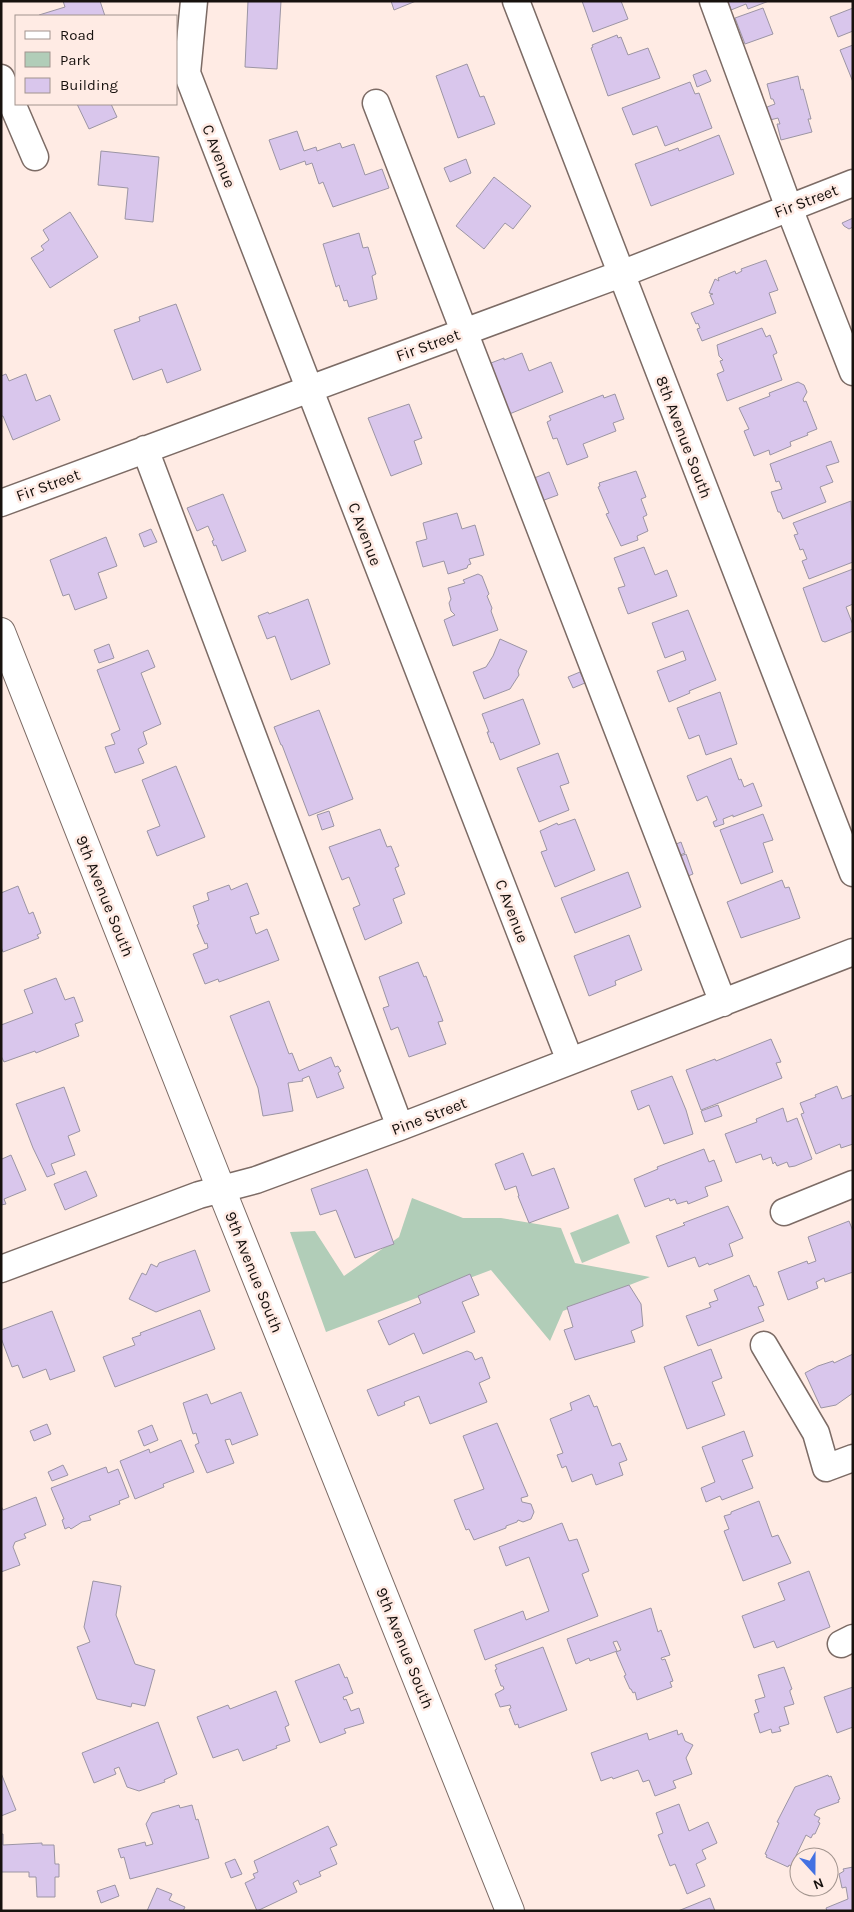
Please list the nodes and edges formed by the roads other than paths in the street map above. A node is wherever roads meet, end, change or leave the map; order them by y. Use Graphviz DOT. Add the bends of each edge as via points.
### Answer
graph roads {
  1 [pos="194,1"];
  2 [pos="516,1"];
  3 [pos="713,1"];
  4 [pos="1,78"];
  5 [pos="376,103"];
  6 [pos="35,157"];
  7 [pos="853,183"];
  8 [pos="789,208"];
  9 [pos="621,274"];
  10 [pos="465,331"];
  11 [pos="853,372"];
  12 [pos="308,389"];
  13 [pos="145,449"];
  14 [pos="1,503"];
  15 [pos="1,632"];
  16 [pos="853,873"];
  17 [pos="853,952"];
  18 [pos="723,1003"];
  19 [pos="570,1061"];
  20 [pos="400,1127"];
  21 [pos="853,1184"];
  22 [pos="221,1189"];
  23 [pos="784,1212"];
  24 [pos="1,1269"];
  25 [pos="764,1345"];
  26 [pos="853,1458"];
  27 [pos="510,1911"];
  1 -- 12 [label="street, C Avenue" via="187,73"];
  2 -- 9 [label="street, 8th Avenue South"];
  3 -- 8 [label="street"];
  4 -- 6 [label="street"];
  5 -- 10 [label="street"];
  7 -- 8 [label="street, Fir Street"];
  8 -- 9 [label="street, Fir Street"];
  8 -- 11 [label="street"];
  9 -- 10 [label="street, Fir Street"];
  9 -- 16 [label="street, 8th Avenue South"];
  10 -- 12 [label="street, Fir Street"];
  10 -- 18 [label="street"];
  12 -- 13 [label="street, Fir Street"];
  12 -- 19 [label="street, C Avenue"];
  13 -- 14 [label="street, Fir Street"];
  13 -- 20 [label="street"];
  15 -- 22 [label="main road, 9th Avenue South"];
  17 -- 18 [label="street, Pine Street"];
  18 -- 19 [label="street, Pine Street"];
  19 -- 20 [label="street, Pine Street"];
  20 -- 22 [label="street, Pine Street" via="256,1180"];
  21 -- 23 [label="street"];
  22 -- 24 [label="street, Pine Street"];
  22 -- 27 [label="main road, 9th Avenue South"];
  25 -- 26 [label="street" via="816,1433 826,1468"];
}
